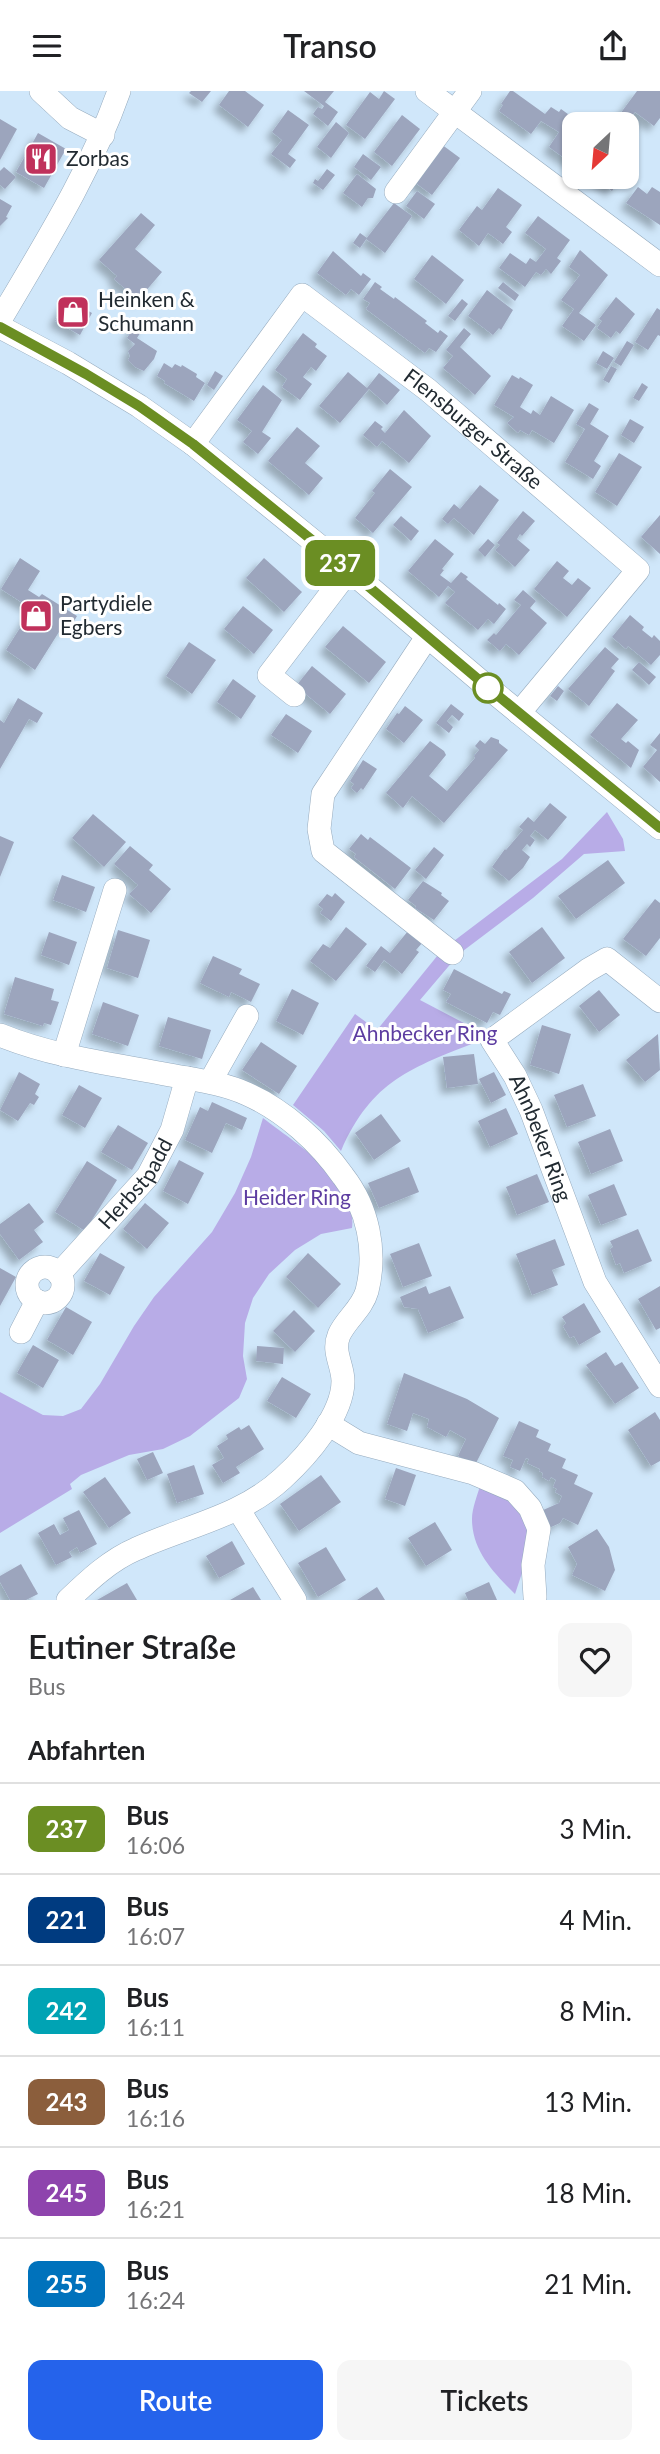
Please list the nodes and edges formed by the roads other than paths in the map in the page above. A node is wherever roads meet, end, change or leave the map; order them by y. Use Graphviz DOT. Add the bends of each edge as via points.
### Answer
graph roads {
  1 [pos="41,91"];
  2 [pos="119,91"];
  3 [pos="426,91"];
  4 [pos="470,91"];
  5 [pos="454,112"];
  6 [pos="103,135"];
  7 [pos="396,192"];
  8 [pos="660,265"];
  9 [pos="0,320"];
  10 [pos="0,327"];
  11 [pos="193,444"];
  12 [pos="349,570"];
  13 [pos="427,637"];
  14 [pos="295,695"];
  15 [pos="519,713"];
  16 [pos="660,828"];
  17 [pos="115,890"];
  18 [pos="452,953"];
  19 [pos="660,1001"];
  20 [pos="247,1016"];
  21 [pos="3,1044"];
  22 [pos="64,1055"];
  23 [pos="187,1078"];
  24 [pos="210,1082"];
  25 [pos="21,1332"];
  26 [pos="660,1386"];
  27 [pos="328,1424"];
  28 [pos="238,1509"];
  29 [pos="535,1597"];
  30 [pos="74,1598"];
  31 [pos="295,1600"];
  1 -- 6 [label="street" via="70,118"];
  2 -- 6 [label="street"];
  3 -- 5 [label="street"];
  4 -- 5 [label="street"];
  5 -- 7 [label="street"];
  5 -- 8 [label="street"];
  6 -- 9 [label="street"];
  10 -- 11 [label="street" via="139,406"];
  11 -- 12 [label="street"];
  11 -- 15 [label="street, Flensburger Straße" via="302,295 428,390 638,571"];
  12 -- 13 [label="street"];
  12 -- 14 [label="street" via="270,675"];
  13 -- 15 [label="street"];
  13 -- 18 [label="street" via="323,794 319,829 323,851"];
  15 -- 16 [label="street"];
  17 -- 22 [label="street"];
  19 -- 26 [label="street, Ahnbeker Ring" via="607,959 492,1040 531,1110 595,1282"];
  20 -- 24 [label="street"];
  21 -- 22 [label="street"];
  22 -- 23 [label="street"];
  23 -- 24 [label="street"];
  23 -- 25 [label="street, Herbstpadd" via="172,1130 148,1176 59,1273 43,1266 33,1271 27,1287 37,1301"];
  24 -- 27 [label="street" via="249,1095 294,1124 332,1160 365,1216 371,1254 369,1283 363,1302 338,1337 342,1390"];
  27 -- 28 [label="street" via="284,1478"];
  27 -- 29 [label="street" via="359,1443 473,1473 515,1491 530,1507 539,1529 533,1565"];
  28 -- 30 [label="street" via="135,1549 103,1569"];
  28 -- 31 [label="street"];
}
